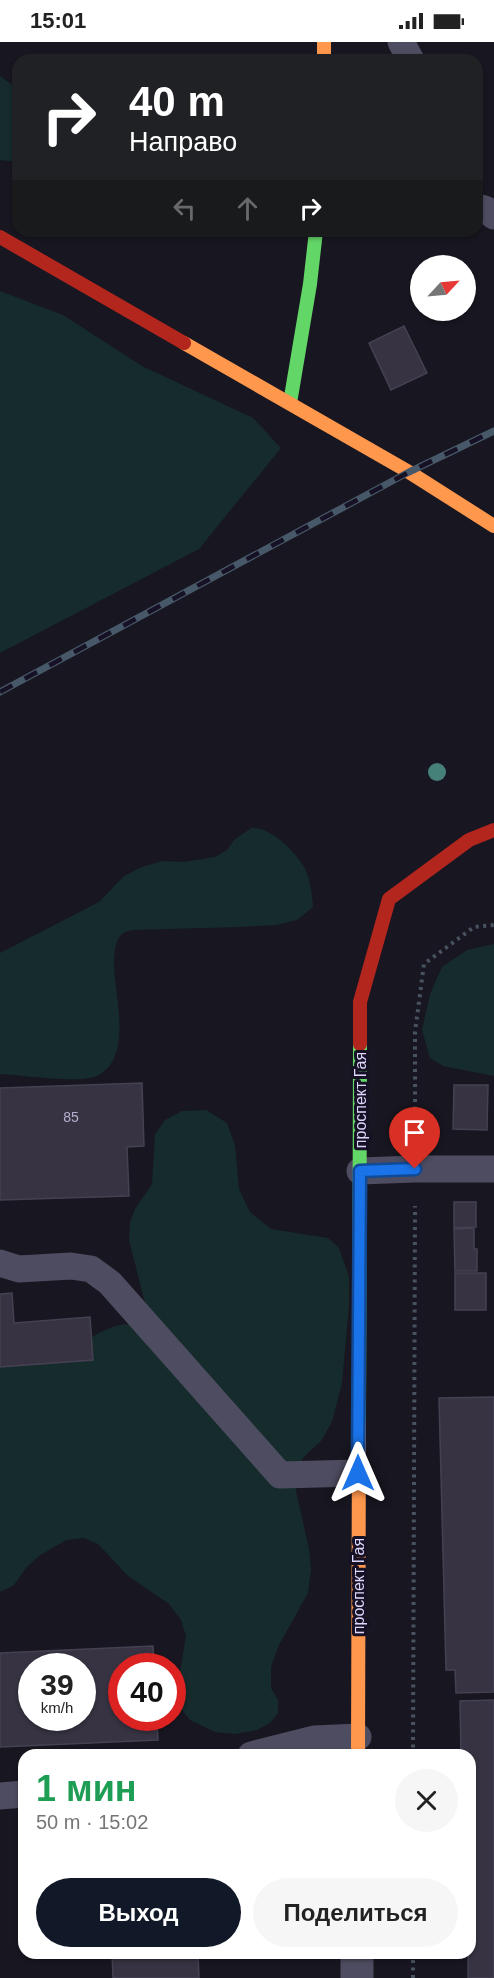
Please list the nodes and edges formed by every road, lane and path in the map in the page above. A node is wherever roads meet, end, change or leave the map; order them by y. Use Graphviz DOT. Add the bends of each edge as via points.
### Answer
graph roads {
  1 [pos="0,237"];
  2 [pos="315,237"];
  3 [pos="290,403"];
  4 [pos="494,526"];
  5 [pos="494,830"];
  6 [pos="494,925"];
  7 [pos="415,1169"];
  8 [pos="494,1169"];
  9 [pos="360,1171"];
  10 [pos="0,1263"];
  11 [pos="358,1473"];
  12 [pos="358,1746"];
  13 [pos="275,1749"];
  14 [pos="413,1749"];
  15 [pos="18,1794"];
  16 [pos="0,1796"];
  17 [pos="357,1959"];
  18 [pos="413,1959"];
  19 [pos="357,1978"];
  20 [pos="413,1978"];
  1 -- 3 [label="street"];
  2 -- 3 [label="street"];
  3 -- 4 [label="street"];
  5 -- 9 [label="street, проспект Гая" via="469,840 389,899 360,1002"];
  6 -- 7 [label="path" via="474,927 424,964 415,1032"];
  7 -- 8 [label="lane"];
  7 -- 9 [label="lane"];
  7 -- 14 [label="path"];
  9 -- 11 [label="street, проспект Гая"];
  10 -- 11 [label="lane" via="19,1269 91,1269 110,1283 280,1475"];
  11 -- 12 [label="street, проспект Гая"];
  12 -- 13 [label="lane" via="314,1739"];
  15 -- 16 [label="lane"];
  17 -- 19 [label="street"];
  18 -- 20 [label="path"];
}
